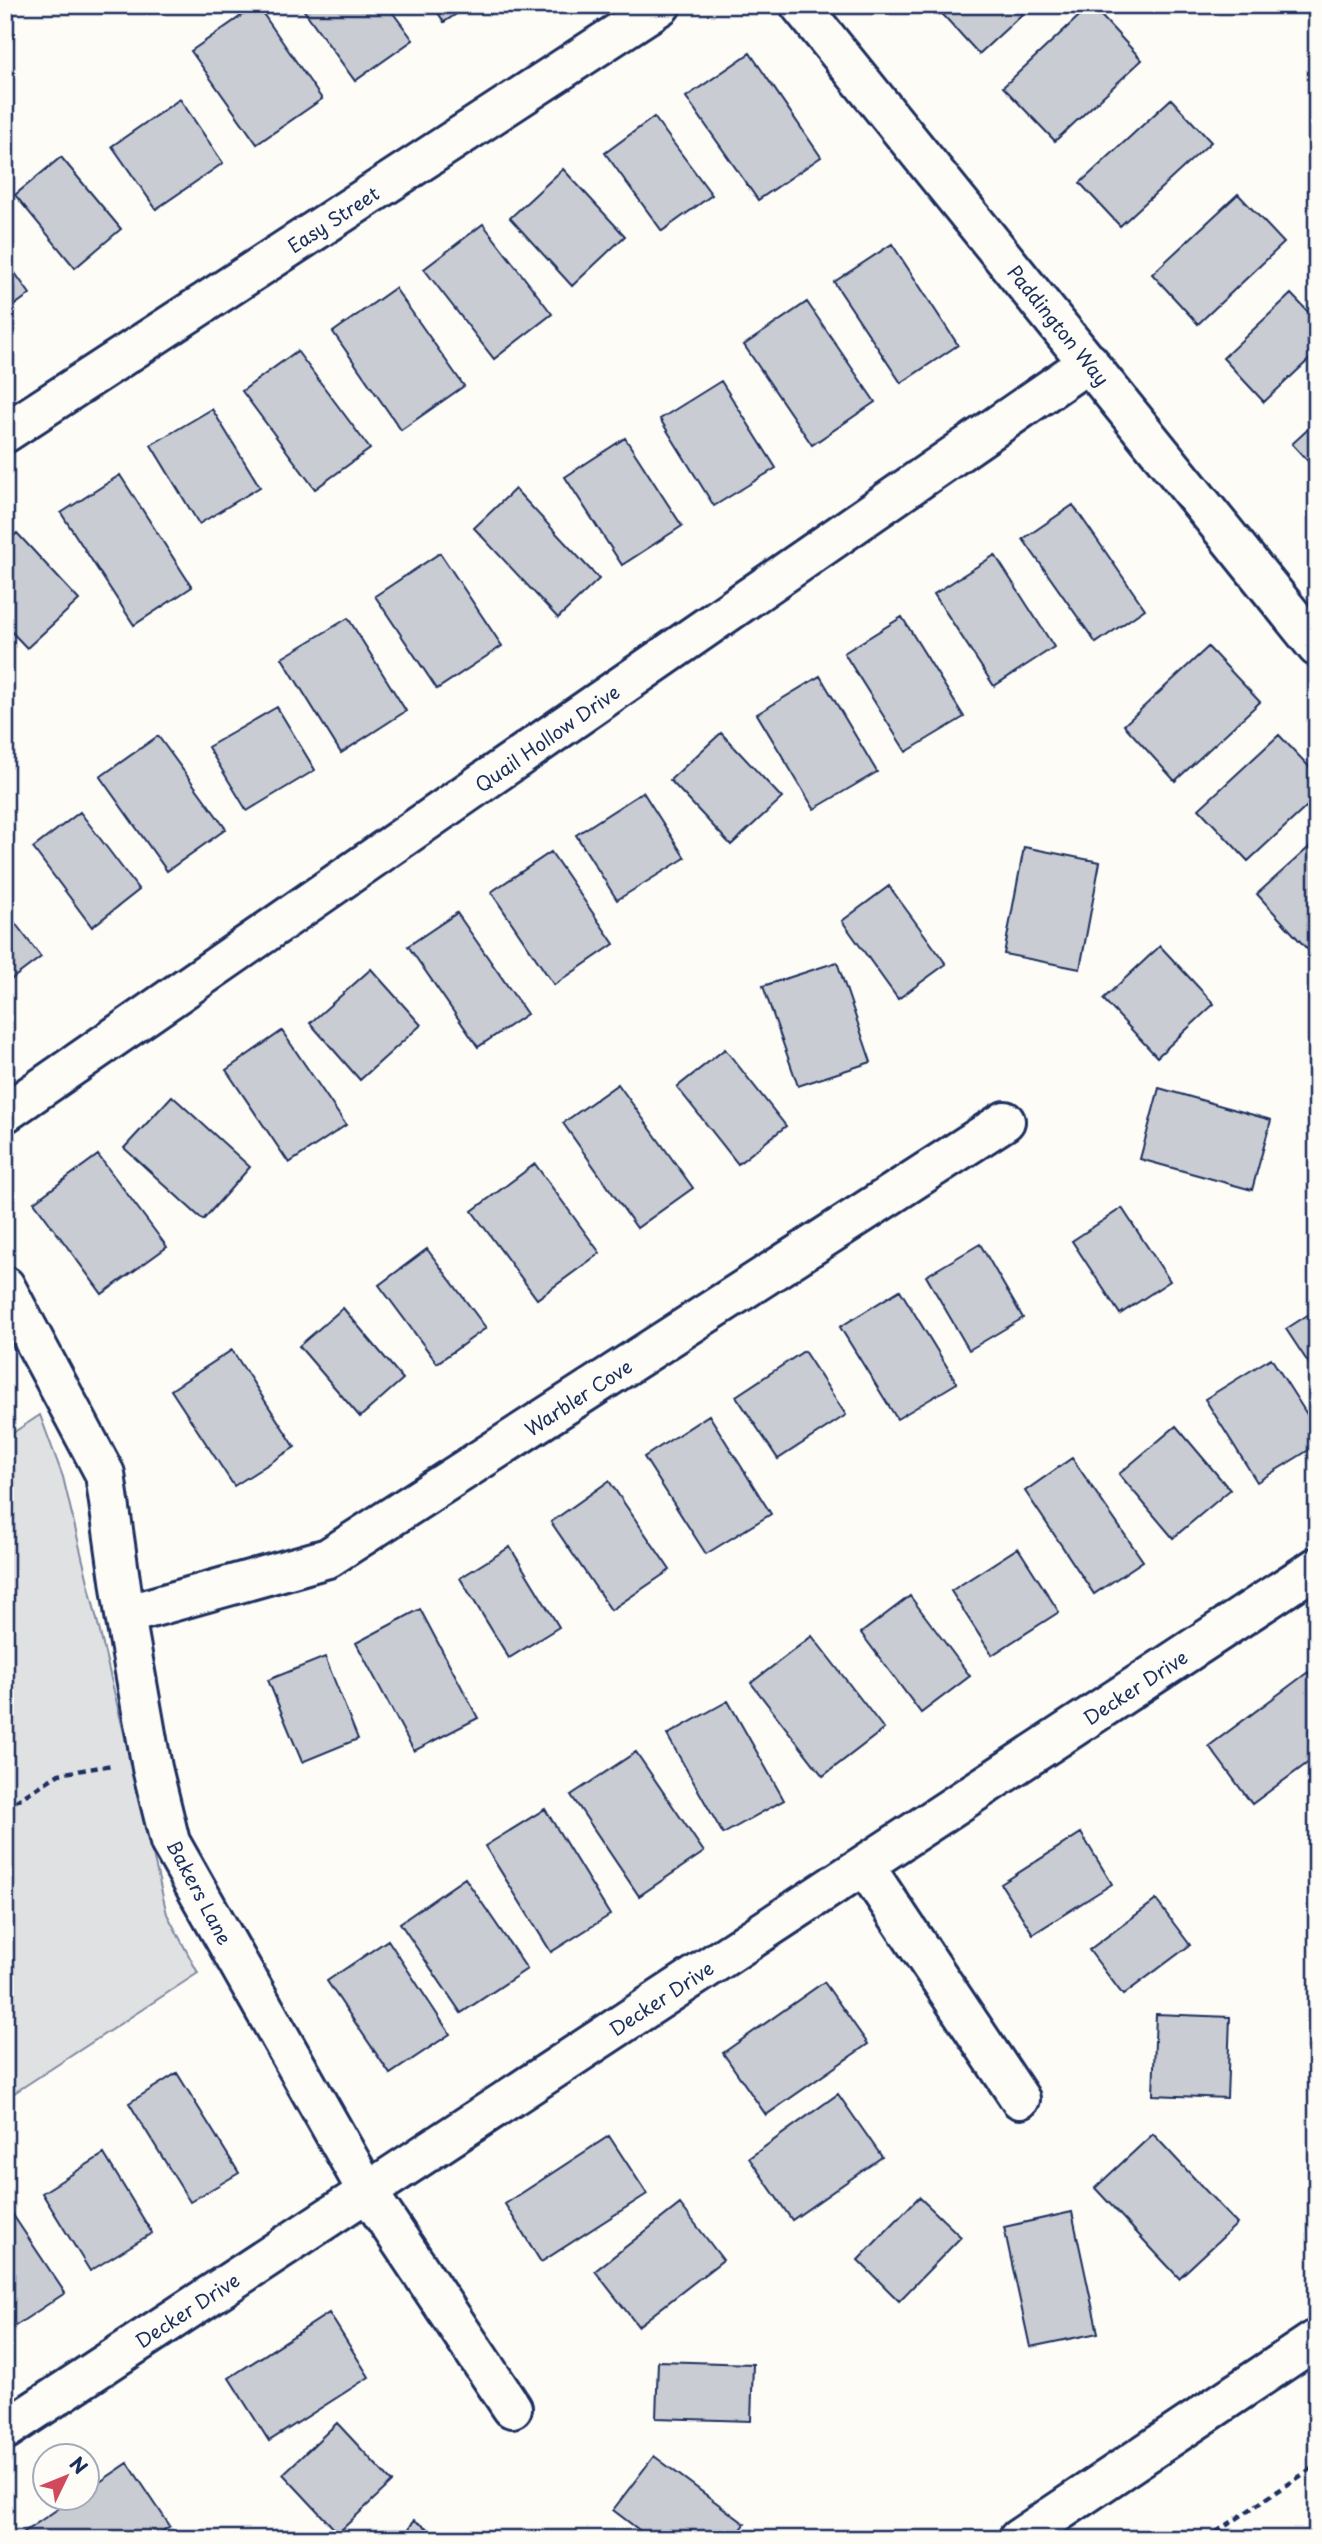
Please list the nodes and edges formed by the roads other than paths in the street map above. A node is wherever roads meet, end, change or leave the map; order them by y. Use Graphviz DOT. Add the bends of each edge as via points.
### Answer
graph roads {
  1 [pos="661,5"];
  2 [pos="800,5"];
  3 [pos="1089,362"];
  4 [pos="5,433"];
  5 [pos="1317,647"];
  6 [pos="5,1114"];
  7 [pos="1006,1121"];
  8 [pos="5,1286"];
  9 [pos="1317,1567"];
  10 [pos="125,1615"];
  11 [pos="864,1865"];
  12 [pos="1020,2099"];
  13 [pos="367,2191"];
  14 [pos="1317,2339"];
  15 [pos="512,2408"];
  16 [pos="5,2430"];
  17 [pos="1018,2539"];
  1 -- 4 [label="street, Easy Street"];
  2 -- 3 [label="street, Paddington Way"];
  3 -- 5 [label="street, Paddington Way"];
  3 -- 6 [label="street, Quail Hollow Drive"];
  7 -- 10 [label="street, Warbler Cove" via="328,1558"];
  8 -- 10 [label="street, Bakers Lane" via="105,1474"];
  9 -- 11 [label="street, Decker Drive"];
  10 -- 13 [label="street, Bakers Lane" via="170,1842"];
  11 -- 12 [label="street"];
  11 -- 13 [label="street, Decker Drive"];
  13 -- 15 [label="street, Bakers Lane"];
  13 -- 16 [label="street, Decker Drive"];
  14 -- 17 [label="street"];
}
